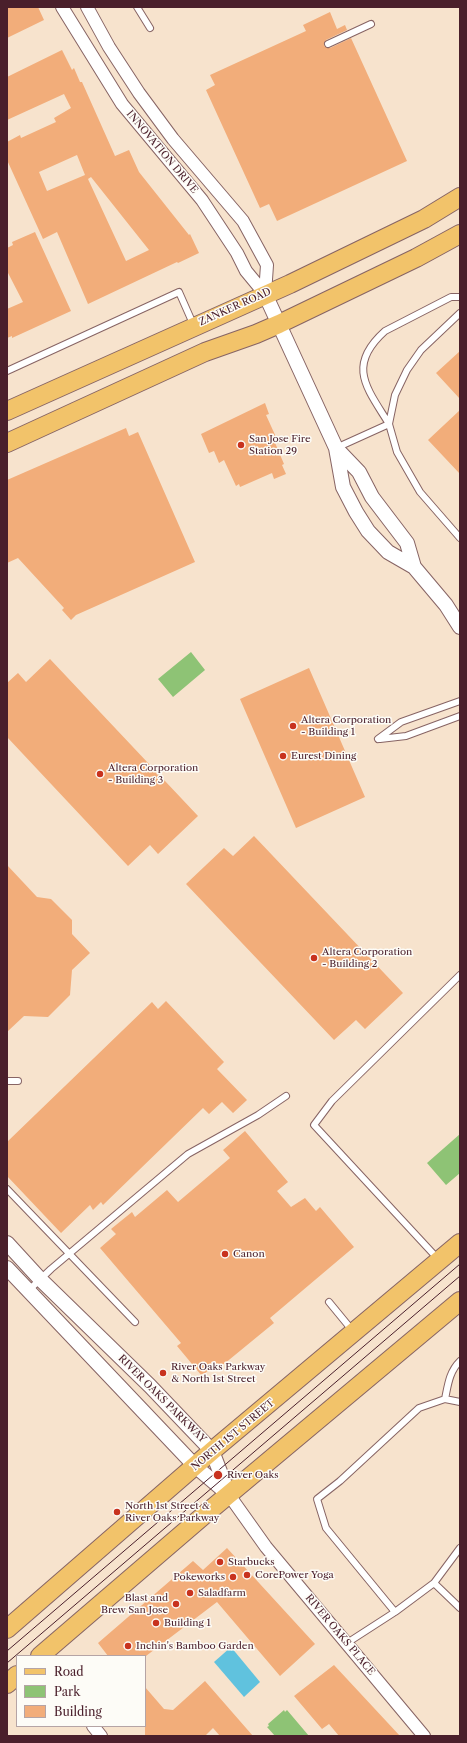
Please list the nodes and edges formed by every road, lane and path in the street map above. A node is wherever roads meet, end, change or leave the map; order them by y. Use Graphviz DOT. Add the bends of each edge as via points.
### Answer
graph roads {
  1 [pos="62,7"];
  2 [pos="87,7"];
  3 [pos="137,7"];
  4 [pos="371,24"];
  5 [pos="150,28"];
  6 [pos="328,44"];
  7 [pos="460,197"];
  8 [pos="460,234"];
  9 [pos="265,294"];
  10 [pos="460,296"];
  11 [pos="460,313"];
  12 [pos="279,324"];
  13 [pos="194,326"];
  14 [pos="7,371"];
  15 [pos="7,411"];
  16 [pos="389,424"];
  17 [pos="7,443"];
  18 [pos="336,448"];
  19 [pos="460,538"];
  20 [pos="414,567"];
  21 [pos="460,627"];
  22 [pos="460,701"];
  23 [pos="460,716"];
  24 [pos="460,975"];
  25 [pos="7,1081"];
  26 [pos="18,1081"];
  27 [pos="286,1096"];
  28 [pos="7,1189"];
  29 [pos="7,1243"];
  30 [pos="460,1243"];
  31 [pos="69,1254"];
  32 [pos="439,1260"];
  33 [pos="7,1268"];
  34 [pos="40,1279"];
  35 [pos="28,1291"];
  36 [pos="460,1301"];
  37 [pos="329,1302"];
  38 [pos="135,1322"];
  39 [pos="354,1333"];
  40 [pos="460,1362"];
  41 [pos="445,1399"];
  42 [pos="460,1402"];
  43 [pos="212,1451"];
  44 [pos="195,1466"];
  45 [pos="229,1495"];
  46 [pos="460,1548"];
  47 [pos="434,1583"];
  48 [pos="460,1608"];
  49 [pos="395,1612"];
  50 [pos="7,1629"];
  51 [pos="347,1643"];
  52 [pos="41,1655"];
  53 [pos="16,1676"];
  54 [pos="7,1684"];
  55 [pos="93,1727"];
  56 [pos="101,1736"];
  57 [pos="424,1736"];
  1 -- 9 [label="street, INNOVATION DRIVE" via="122,104 202,200 246,271"];
  2 -- 9 [label="street, INNOVATION DRIVE" via="139,93 173,139 243,221 267,265"];
  3 -- 5 [label="lane"];
  4 -- 6 [label="lane"];
  7 -- 9 [label="main road, ZANKER ROAD" via="424,219"];
  8 -- 12 [label="main road"];
  9 -- 12 [label="street, INNOVATION DRIVE"];
  9 -- 13 [label="main road, ZANKER ROAD"];
  10 -- 16 [label="lane" via="451,297 385,331 370,346 362,373"];
  11 -- 16 [label="lane" via="421,350 406,370 395,395"];
  12 -- 17 [label="main road" via="205,352"];
  12 -- 18 [label="street, INNOVATION DRIVE"];
  13 -- 14 [label="lane" via="179,292"];
  13 -- 15 [label="main road, ZANKER ROAD"];
  16 -- 18 [label="lane"];
  16 -- 19 [label="lane" via="398,452 420,492"];
  18 -- 20 [label="street, INNOVATION DRIVE" via="359,472 372,497 407,544"];
  18 -- 20 [label="street, INNOVATION DRIVE" via="344,487 368,531 388,552"];
  20 -- 21 [label="street, INNOVATION DRIVE" via="446,605"];
  22 -- 23 [label="lane" via="401,722 378,739 406,736"];
  24 -- 32 [label="lane" via="332,1101 314,1125"];
  25 -- 26 [label="lane"];
  27 -- 31 [label="lane" via="258,1115 188,1154"];
  28 -- 31 [label="lane"];
  29 -- 34 [label="street, RIVER OAKS PARKWAY"];
  30 -- 32 [label="main road, NORTH 1ST STREET"];
  31 -- 34 [label="lane"];
  31 -- 38 [label="lane"];
  32 -- 39 [label="main road, NORTH 1ST STREET"];
  33 -- 35 [label="street, RIVER OAKS PARKWAY"];
  34 -- 35 [label="lane"];
  34 -- 43 [label="street, RIVER OAKS PARKWAY" via="150,1386"];
  35 -- 44 [label="street, RIVER OAKS PARKWAY"];
  36 -- 45 [label="main road"];
  37 -- 39 [label="lane"];
  39 -- 43 [label="main road, NORTH 1ST STREET"];
  40 -- 41 [label="lane" via="453,1368"];
  41 -- 42 [label="lane"];
  41 -- 49 [label="lane" via="419,1408 317,1499 326,1528"];
  43 -- 44 [label="main road, NORTH 1ST STREET"];
  43 -- 45 [label="street, RIVER OAKS PARKWAY"];
  44 -- 45 [label="street, RIVER OAKS PARKWAY"];
  44 -- 50 [label="main road, NORTH 1ST STREET"];
  45 -- 51 [label="street, RIVER OAKS PLACE" via="266,1547"];
  45 -- 52 [label="main road"];
  46 -- 47 [label="lane"];
  47 -- 48 [label="lane"];
  47 -- 49 [label="lane"];
  49 -- 51 [label="lane"];
  51 -- 57 [label="street, RIVER OAKS PLACE"];
  53 -- 54 [label="main road"];
  55 -- 56 [label="street"];
}
